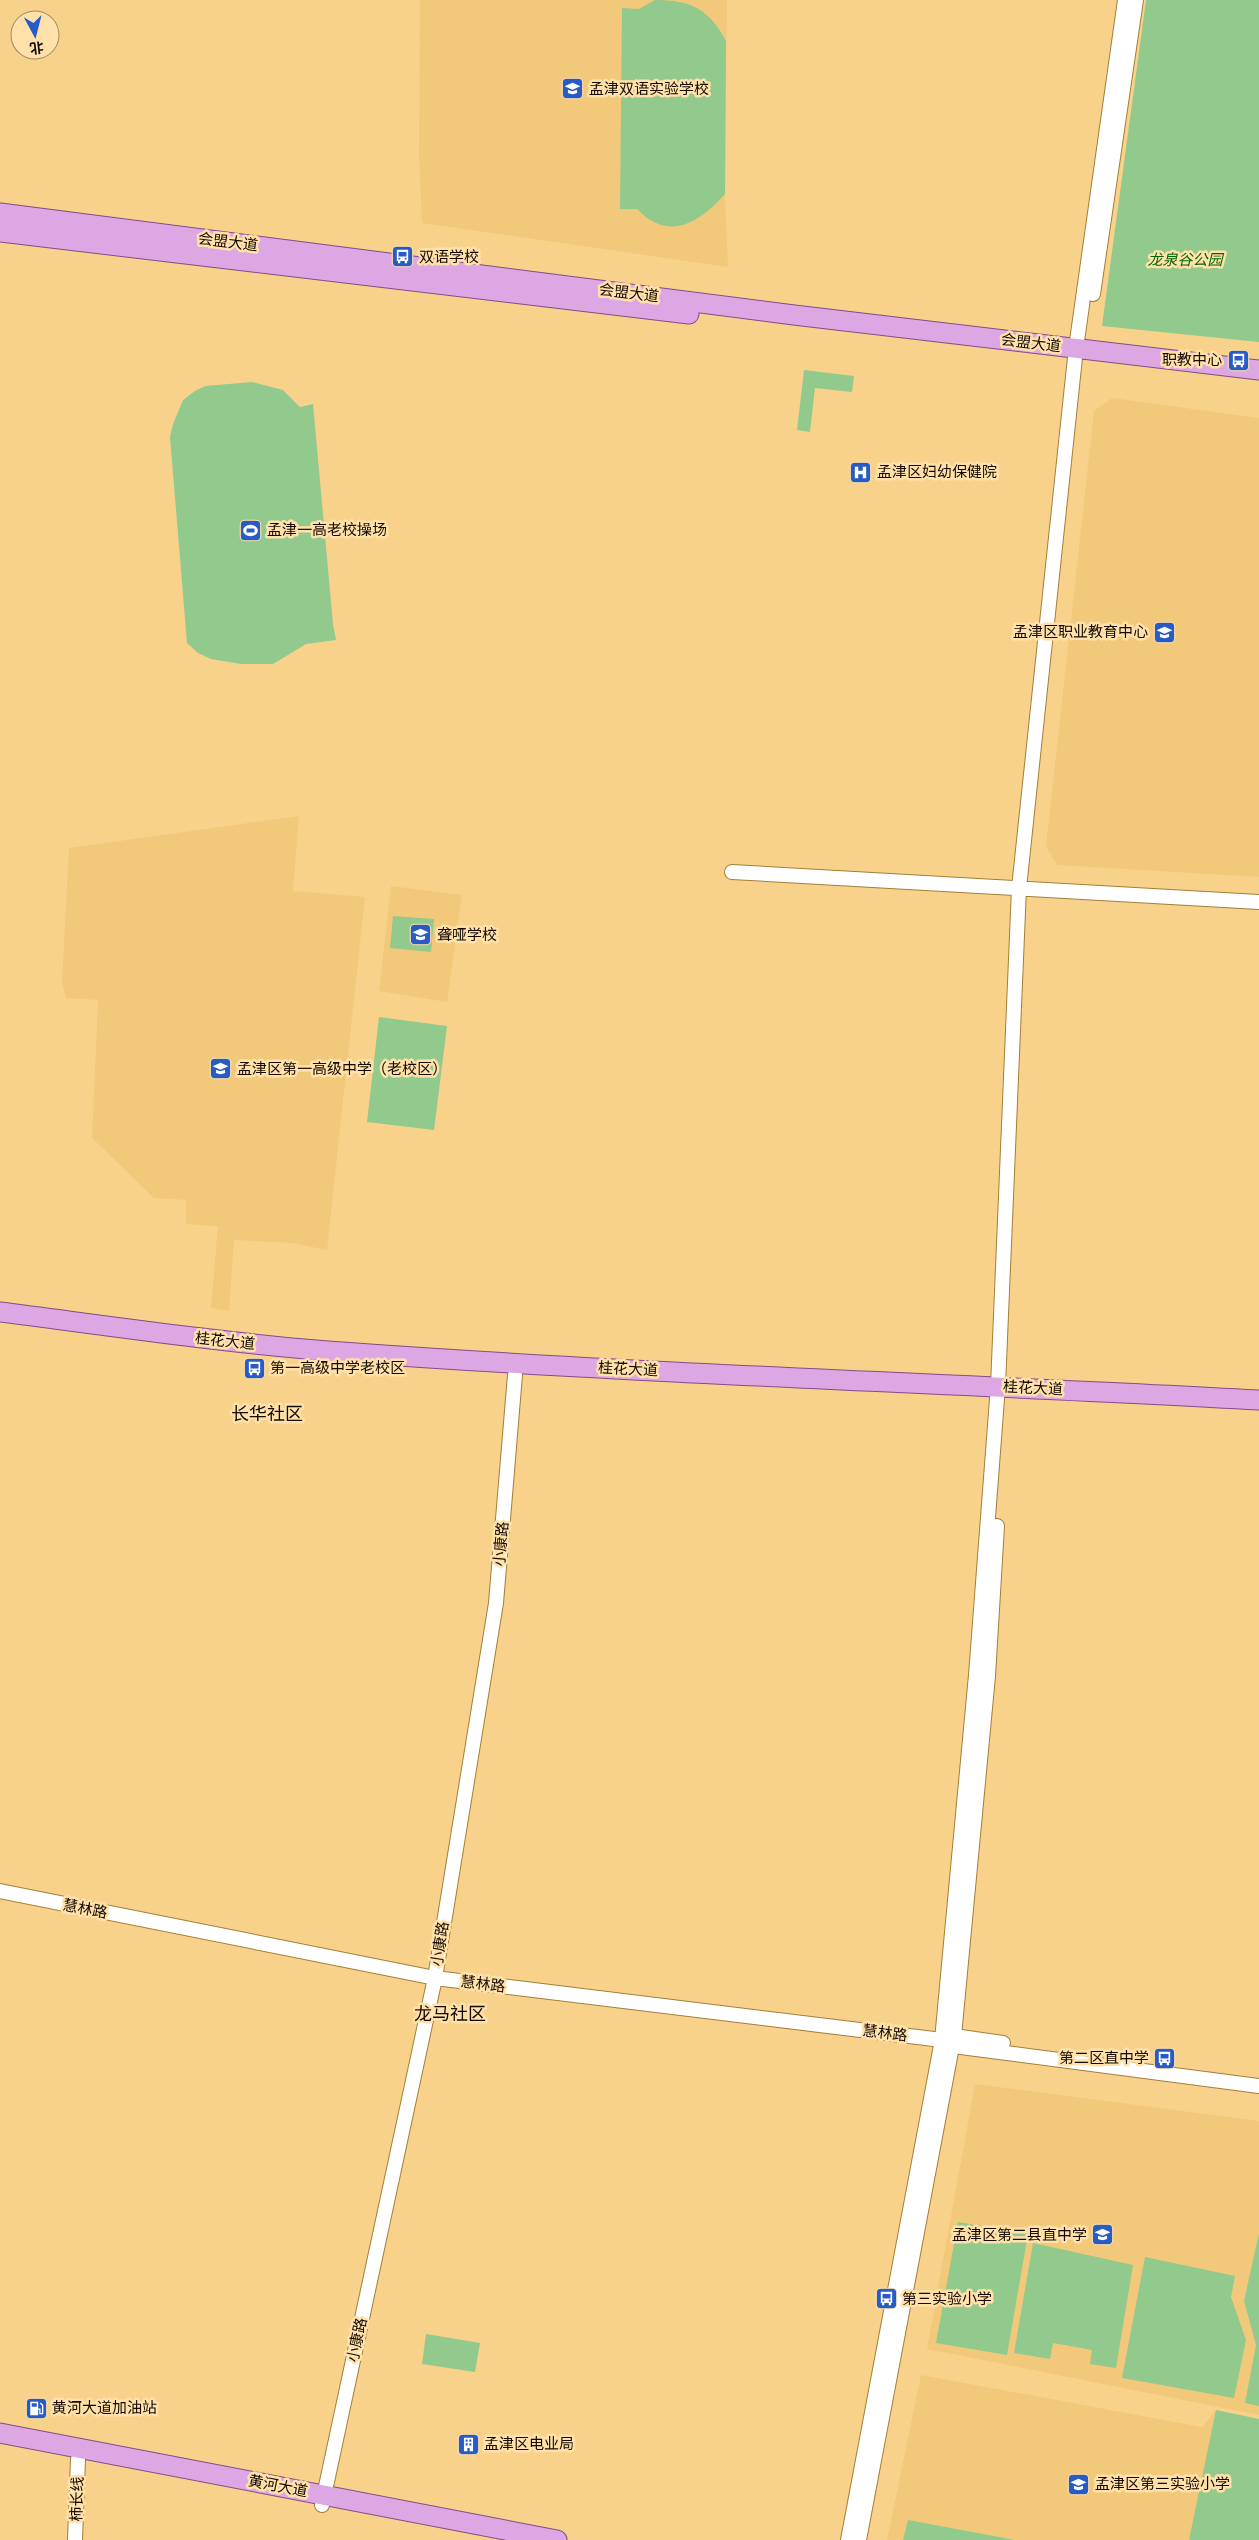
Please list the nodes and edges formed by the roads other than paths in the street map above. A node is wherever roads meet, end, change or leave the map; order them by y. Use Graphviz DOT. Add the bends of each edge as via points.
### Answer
graph roads {
  1 [pos="1126,0"];
  2 [pos="1136,0"];
  3 [pos="0,213"];
  4 [pos="0,232"];
  5 [pos="1080,354"];
  6 [pos="1259,370"];
  7 [pos="1259,382"];
  8 [pos="732,872"];
  9 [pos="1023,888"];
  10 [pos="1259,902"];
  11 [pos="0,1312"];
  12 [pos="0,1324"];
  13 [pos="515,1375"];
  14 [pos="1001,1391"];
  15 [pos="1259,1400"];
  16 [pos="1259,1411"];
  17 [pos="0,1892"];
  18 [pos="435,1978"];
  19 [pos="950,2041"];
  20 [pos="1259,2077"];
  21 [pos="1259,2086"];
  22 [pos="0,2432"];
  23 [pos="0,2444"];
  24 [pos="78,2459"];
  25 [pos="322,2505"];
  26 [pos="75,2540"];
  27 [pos="500,2540"];
  28 [pos="557,2540"];
  29 [pos="848,2540"];
  30 [pos="859,2540"];
  1 -- 5 [label="street"];
  2 -- 5 [label="street"];
  3 -- 5 [label="main road, 会盟大道"];
  4 -- 5 [label="main road, 会盟大道"];
  5 -- 6 [label="main road, 会盟大道"];
  5 -- 7 [label="main road, 会盟大道"];
  5 -- 9 [label="street"];
  8 -- 9 [label="street"];
  9 -- 10 [label="street"];
  9 -- 14 [label="street"];
  11 -- 14 [label="main road, 桂花大道" via="326,1351"];
  12 -- 13 [label="main road, 桂花大道" via="225,1353"];
  13 -- 14 [label="main road, 桂花大道"];
  13 -- 18 [label="street, 小康路" via="496,1603"];
  14 -- 15 [label="main road, 桂花大道"];
  14 -- 16 [label="main road, 桂花大道"];
  14 -- 19 [label="street" via="976,1675"];
  17 -- 18 [label="street, 慧林路"];
  18 -- 19 [label="street, 慧林路"];
  18 -- 25 [label="street, 小康路"];
  19 -- 20 [label="street, 慧林路"];
  19 -- 21 [label="street, 慧林路"];
  19 -- 29 [label="street"];
  19 -- 30 [label="street"];
  22 -- 28 [label="main road, 黄河大道"];
  23 -- 24 [label="main road, 黄河大道"];
  24 -- 25 [label="main road, 黄河大道"];
  24 -- 26 [label="street, 柿长线"];
  25 -- 27 [label="main road, 黄河大道"];
}
